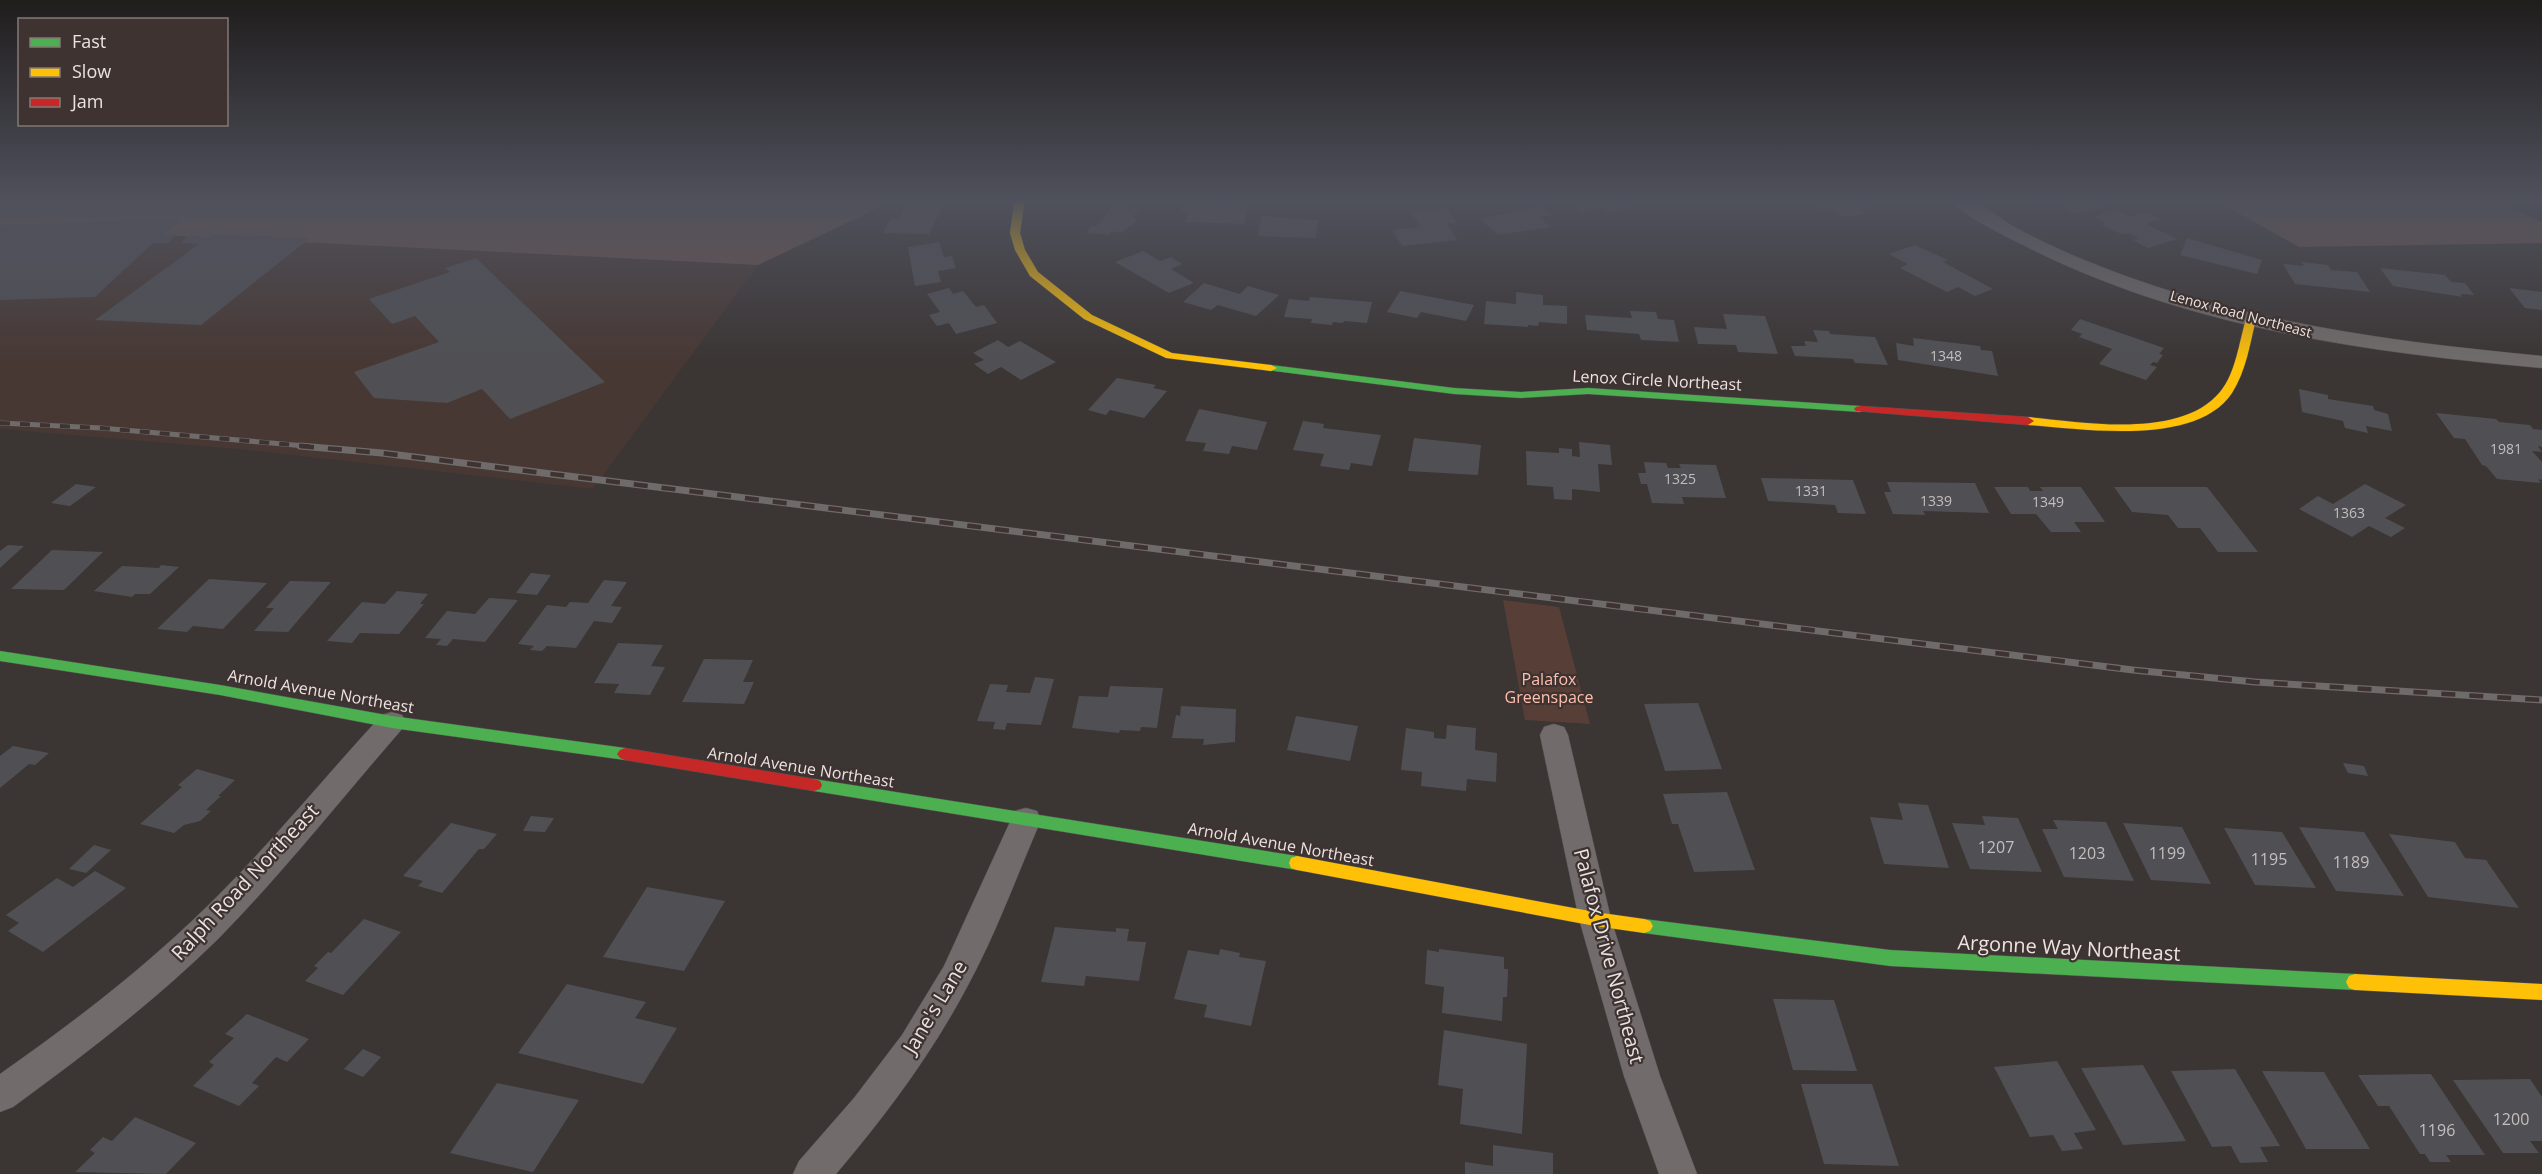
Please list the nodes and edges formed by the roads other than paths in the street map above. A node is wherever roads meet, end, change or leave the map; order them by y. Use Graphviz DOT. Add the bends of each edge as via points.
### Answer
graph roads {
  1 [pos="1023,255"];
  2 [pos="2060,255"];
  3 [pos="2251,320"];
  4 [pos="2542,362"];
  5 [pos="0,656"];
  6 [pos="392,722"];
  7 [pos="1554,735"];
  8 [pos="1026,820"];
  9 [pos="1595,919"];
  10 [pos="2542,992"];
  11 [pos="0,1095"];
  12 [pos="812,1174"];
  13 [pos="1678,1174"];
  1 -- 3 [label="street, Lenox Circle Northeast" via="1034,274 1088,317 1170,357 1454,391 1521,395 1588,391 2121,426 2168,423 2201,413 2224,397"];
  2 -- 3 [label="street, Lenox Road Northeast" via="2109,276"];
  3 -- 4 [label="street, Lenox Road Northeast" via="2383,345"];
  5 -- 6 [label="street, Arnold Avenue Northeast"];
  6 -- 8 [label="street, Arnold Avenue Northeast" via="610,752"];
  6 -- 11 [label="street, Ralph Road Northeast" via="206,928 61,1052"];
  7 -- 9 [label="street, Palafox Drive Northeast"];
  8 -- 9 [label="street, Arnold Avenue Northeast" via="1227,850"];
  8 -- 12 [label="street, Jane's Lane" via="956,976 914,1046 867,1110"];
  9 -- 10 [label="street, Argonne Way Northeast" via="1890,958"];
  9 -- 13 [label="street, Palafox Drive Northeast" via="1642,1076"];
}
